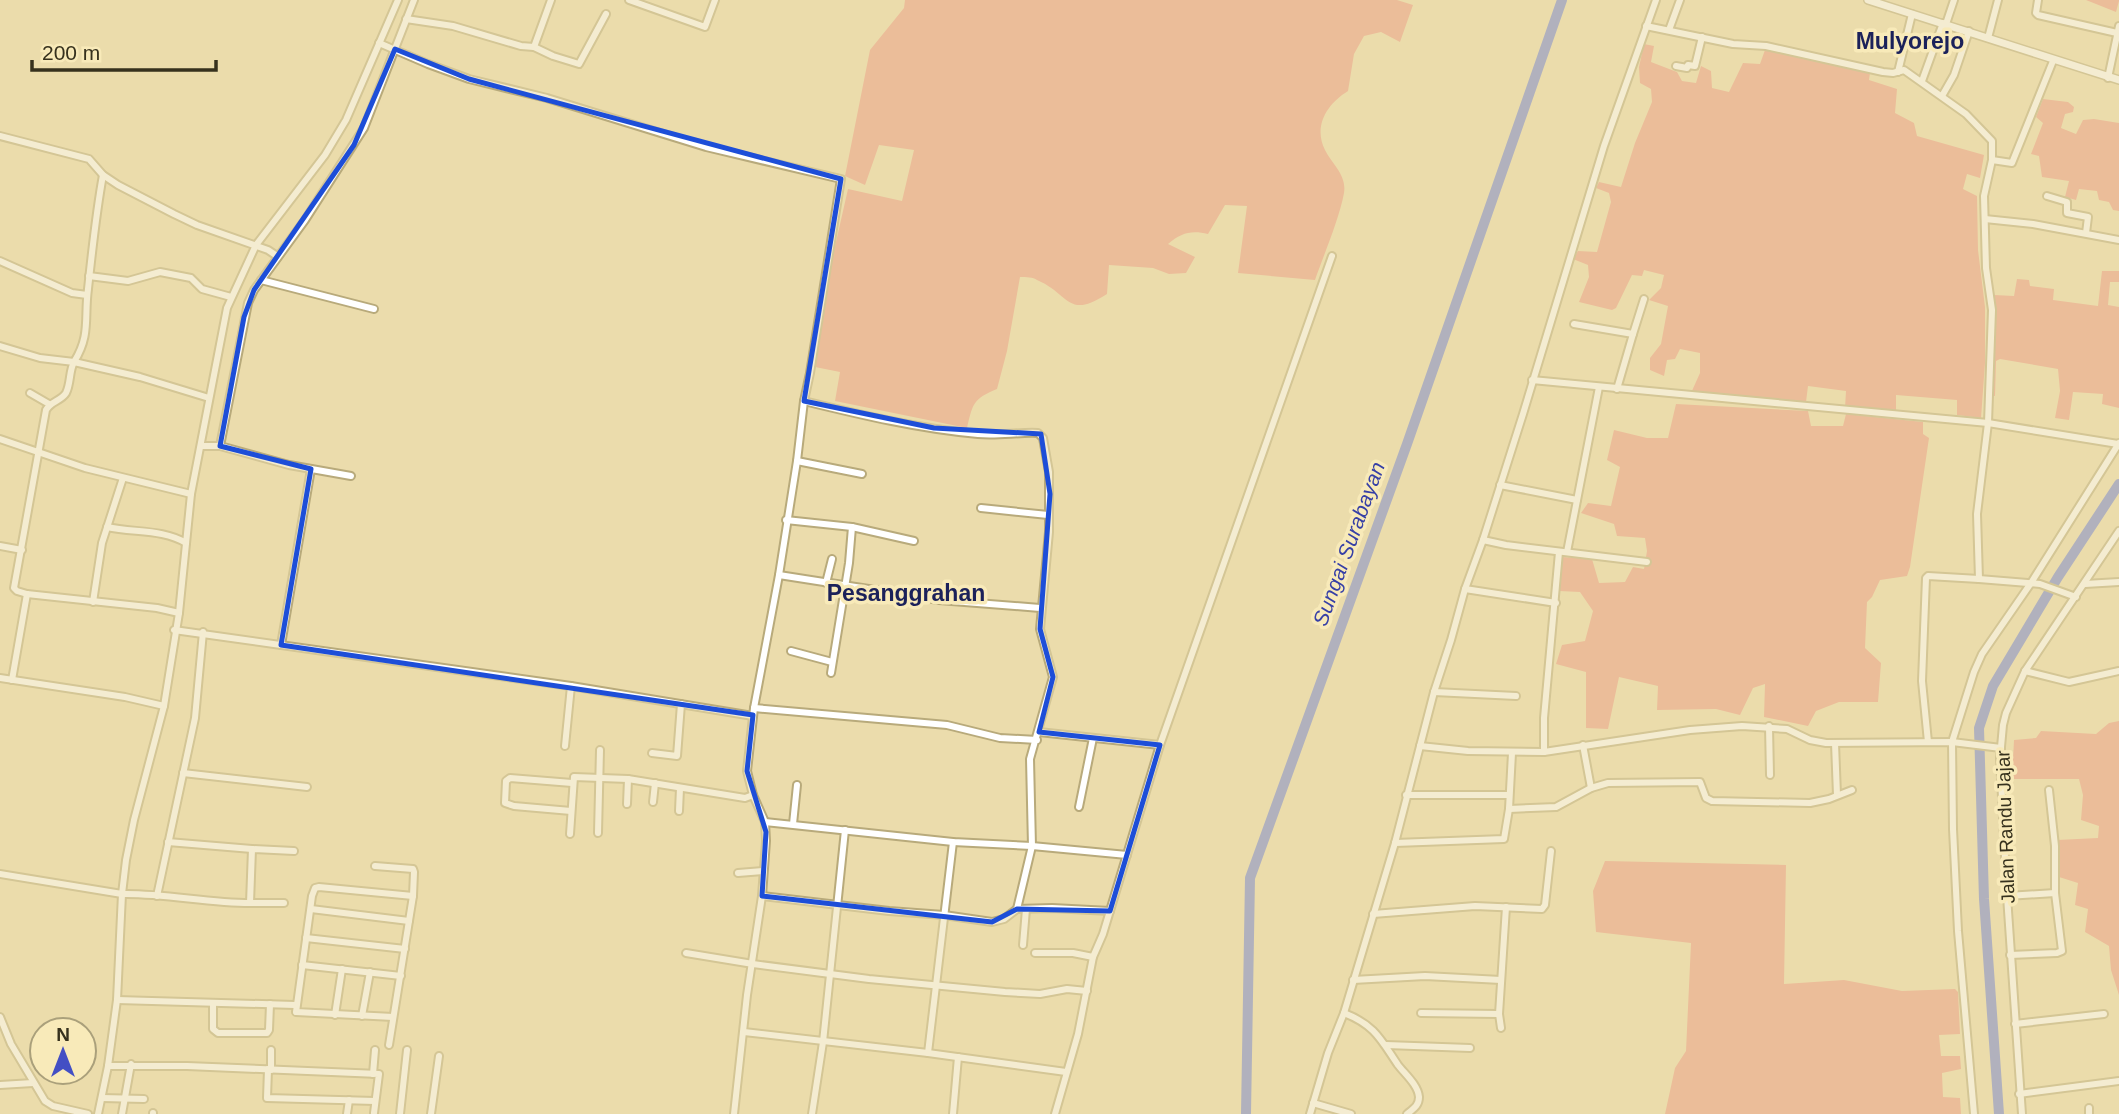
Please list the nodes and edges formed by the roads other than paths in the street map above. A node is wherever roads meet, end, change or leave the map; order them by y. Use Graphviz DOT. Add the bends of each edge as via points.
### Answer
graph roads {
  1 [pos="398,0"];
  2 [pos="414,0"];
  3 [pos="551,0"];
  4 [pos="629,0"];
  5 [pos="715,0"];
  6 [pos="1656,0"];
  7 [pos="1680,0"];
  8 [pos="1868,0"];
  9 [pos="1954,0"];
  10 [pos="1998,0"];
  11 [pos="2038,0"];
  12 [pos="606,14"];
  13 [pos="1912,14"];
  14 [pos="405,19"];
  15 [pos="1944,23"];
  16 [pos="1646,26"];
  17 [pos="1669,30"];
  18 [pos="2118,30"];
  19 [pos="1969,31"];
  20 [pos="1702,37"];
  21 [pos="1988,38"];
  22 [pos="382,43"];
  23 [pos="534,47"];
  24 [pos="394,49"];
  25 [pos="2053,61"];
  26 [pos="1676,66"];
  27 [pos="1898,72"];
  28 [pos="2108,78"];
  29 [pos="2119,80"];
  30 [pos="1922,81"];
  31 [pos="1942,96"];
  32 [pos="0,136"];
  33 [pos="1992,160"];
  34 [pos="103,175"];
  35 [pos="2047,197"];
  36 [pos="1985,219"];
  37 [pos="2086,233"];
  38 [pos="2119,240"];
  39 [pos="257,245"];
  40 [pos="272,253"];
  41 [pos="1332,256"];
  42 [pos="0,261"];
  43 [pos="89,276"];
  44 [pos="261,280"];
  45 [pos="87,295"];
  46 [pos="231,297"];
  47 [pos="1644,299"];
  48 [pos="374,309"];
  49 [pos="1574,324"];
  50 [pos="1633,334"];
  51 [pos="0,345"];
  52 [pos="74,362"];
  53 [pos="1535,381"];
  54 [pos="1599,387"];
  55 [pos="1616,389"];
  56 [pos="30,393"];
  57 [pos="209,398"];
  58 [pos="804,401"];
  59 [pos="49,404"];
  60 [pos="1988,423"];
  61 [pos="0,439"];
  62 [pos="2119,444"];
  63 [pos="201,446"];
  64 [pos="216,446"];
  65 [pos="37,452"];
  66 [pos="797,461"];
  67 [pos="311,469"];
  68 [pos="862,474"];
  69 [pos="351,476"];
  70 [pos="123,478"];
  71 [pos="1500,485"];
  72 [pos="191,494"];
  73 [pos="1577,500"];
  74 [pos="981,508"];
  75 [pos="1048,515"];
  76 [pos="786,520"];
  77 [pos="107,527"];
  78 [pos="852,527"];
  79 [pos="2119,531"];
  80 [pos="1483,540"];
  81 [pos="914,541"];
  82 [pos="186,543"];
  83 [pos="0,546"];
  84 [pos="22,550"];
  85 [pos="1563,552"];
  86 [pos="832,559"];
  87 [pos="1647,562"];
  88 [pos="779,575"];
  89 [pos="1979,579"];
  90 [pos="2119,582"];
  91 [pos="826,583"];
  92 [pos="2031,583"];
  93 [pos="2085,584"];
  94 [pos="845,586"];
  95 [pos="1468,590"];
  96 [pos="27,594"];
  97 [pos="2076,597"];
  98 [pos="93,602"];
  99 [pos="1556,603"];
  100 [pos="1040,608"];
  101 [pos="179,613"];
  102 [pos="174,630"];
  103 [pos="203,632"];
  104 [pos="281,645"];
  105 [pos="791,651"];
  106 [pos="832,662"];
  107 [pos="2025,671"];
  108 [pos="2119,671"];
  109 [pos="831,673"];
  110 [pos="0,678"];
  111 [pos="12,680"];
  112 [pos="571,686"];
  113 [pos="1436,692"];
  114 [pos="1516,696"];
  115 [pos="681,704"];
  116 [pos="163,706"];
  117 [pos="750,713"];
  118 [pos="1769,726"];
  119 [pos="1039,732"];
  120 [pos="1093,738"];
  121 [pos="1037,740"];
  122 [pos="1928,742"];
  123 [pos="1835,743"];
  124 [pos="1956,743"];
  125 [pos="1160,745"];
  126 [pos="565,746"];
  127 [pos="1422,746"];
  128 [pos="1583,746"];
  129 [pos="1998,748"];
  130 [pos="600,750"];
  131 [pos="1545,752"];
  132 [pos="652,753"];
  133 [pos="1512,753"];
  134 [pos="183,773"];
  135 [pos="1770,775"];
  136 [pos="599,777"];
  137 [pos="628,779"];
  138 [pos="572,783"];
  139 [pos="655,783"];
  140 [pos="797,785"];
  141 [pos="307,787"];
  142 [pos="680,788"];
  143 [pos="1591,788"];
  144 [pos="1852,790"];
  145 [pos="2049,790"];
  146 [pos="1409,795"];
  147 [pos="1509,795"];
  148 [pos="1837,795"];
  149 [pos="750,796"];
  150 [pos="653,802"];
  151 [pos="627,804"];
  152 [pos="1079,807"];
  153 [pos="1509,809"];
  154 [pos="680,810"];
  155 [pos="571,811"];
  156 [pos="765,822"];
  157 [pos="793,824"];
  158 [pos="845,830"];
  159 [pos="598,833"];
  160 [pos="570,834"];
  161 [pos="168,842"];
  162 [pos="953,842"];
  163 [pos="1398,842"];
  164 [pos="1032,846"];
  165 [pos="252,849"];
  166 [pos="294,851"];
  167 [pos="1550,851"];
  168 [pos="1127,855"];
  169 [pos="375,866"];
  170 [pos="763,872"];
  171 [pos="738,873"];
  172 [pos="0,874"];
  173 [pos="2055,893"];
  174 [pos="122,894"];
  175 [pos="157,896"];
  176 [pos="413,896"];
  177 [pos="762,896"];
  178 [pos="2010,896"];
  179 [pos="250,903"];
  180 [pos="284,903"];
  181 [pos="837,904"];
  182 [pos="1506,908"];
  183 [pos="311,909"];
  184 [pos="1017,909"];
  185 [pos="1026,909"];
  186 [pos="1110,911"];
  187 [pos="942,914"];
  188 [pos="1373,914"];
  189 [pos="410,921"];
  190 [pos="306,938"];
  191 [pos="1023,945"];
  192 [pos="405,949"];
  193 [pos="686,953"];
  194 [pos="1035,953"];
  195 [pos="2014,955"];
  196 [pos="1093,957"];
  197 [pos="753,964"];
  198 [pos="302,965"];
  199 [pos="342,969"];
  200 [pos="370,972"];
  201 [pos="830,972"];
  202 [pos="401,976"];
  203 [pos="1353,980"];
  204 [pos="1501,980"];
  205 [pos="933,983"];
  206 [pos="1087,990"];
  207 [pos="117,1000"];
  208 [pos="213,1003"];
  209 [pos="270,1004"];
  210 [pos="295,1004"];
  211 [pos="1344,1013"];
  212 [pos="1421,1013"];
  213 [pos="1499,1014"];
  214 [pos="2104,1014"];
  215 [pos="335,1015"];
  216 [pos="362,1016"];
  217 [pos="0,1017"];
  218 [pos="393,1017"];
  219 [pos="2020,1024"];
  220 [pos="1502,1028"];
  221 [pos="744,1032"];
  222 [pos="823,1042"];
  223 [pos="390,1045"];
  224 [pos="1386,1045"];
  225 [pos="1470,1048"];
  226 [pos="271,1050"];
  227 [pos="375,1050"];
  228 [pos="407,1050"];
  229 [pos="928,1053"];
  230 [pos="439,1056"];
  231 [pos="958,1057"];
  232 [pos="131,1064"];
  233 [pos="108,1066"];
  234 [pos="269,1069"];
  235 [pos="1066,1072"];
  236 [pos="28,1073"];
  237 [pos="373,1074"];
  238 [pos="2119,1081"];
  239 [pos="28,1083"];
  240 [pos="0,1084"];
  241 [pos="35,1086"];
  242 [pos="2025,1093"];
  243 [pos="102,1098"];
  244 [pos="125,1099"];
  245 [pos="144,1099"];
  246 [pos="349,1100"];
  247 [pos="375,1101"];
  248 [pos="1313,1103"];
  249 [pos="374,1113"];
  250 [pos="88,1114"];
  251 [pos="98,1114"];
  252 [pos="122,1114"];
  253 [pos="348,1114"];
  254 [pos="400,1114"];
  255 [pos="431,1114"];
  256 [pos="734,1114"];
  257 [pos="812,1114"];
  258 [pos="953,1114"];
  259 [pos="1055,1114"];
  260 [pos="1310,1114"];
  261 [pos="1351,1114"];
  262 [pos="1407,1114"];
  263 [pos="1974,1114"];
  264 [pos="2022,1114"];
  1 -- 22 [label="street"];
  2 -- 14 [label="street"];
  3 -- 23 [label="street"];
  4 -- 5 [label="street" via="705,27"];
  6 -- 16 [label="street"];
  7 -- 17 [label="street"];
  8 -- 13 [label="street"];
  9 -- 15 [label="street"];
  10 -- 21 [label="street"];
  11 -- 18 [label="street" via="2038,15"];
  12 -- 23 [label="street" via="579,64"];
  13 -- 15 [label="street"];
  13 -- 27 [label="street"];
  14 -- 23 [label="street"];
  14 -- 24 [label="street"];
  15 -- 19 [label="street"];
  15 -- 30 [label="street"];
  16 -- 17 [label="street"];
  16 -- 53 [label="street" via="1604,146"];
  17 -- 20 [label="street"];
  18 -- 28 [label="street"];
  19 -- 21 [label="street"];
  19 -- 31 [label="street"];
  20 -- 26 [label="street" via="1695,66"];
  20 -- 27 [label="street"];
  21 -- 25 [label="street"];
  22 -- 24 [label="street"];
  22 -- 39 [label="street" via="325,155"];
  24 -- 40 [label="street" via="355,145 305,220"];
  24 -- 58 [label="street" via="469,79 706,147 841,179"];
  25 -- 28 [label="street"];
  25 -- 33 [label="street" via="2012,163"];
  27 -- 30 [label="street" via="1906,71"];
  28 -- 29 [label="street"];
  30 -- 31 [label="street"];
  31 -- 33 [label="street" via="1987,134 1992,141"];
  32 -- 34 [label="street" via="89,159"];
  33 -- 36 [label="street" via="1984,196"];
  34 -- 39 [label="street" via="197,225"];
  34 -- 43 [label="street"];
  35 -- 37 [label="street" via="2067,202 2067,213 2088,217"];
  36 -- 37 [label="street"];
  36 -- 60 [label="street" via="1992,310"];
  37 -- 38 [label="street"];
  39 -- 40 [label="street"];
  39 -- 46 [label="street"];
  40 -- 44 [label="street"];
  41 -- 125 [label="street"];
  42 -- 45 [label="street" via="72,293"];
  43 -- 45 [label="street"];
  43 -- 46 [label="street" via="131,281 160,272 191,278 202,289"];
  44 -- 48 [label="street"];
  44 -- 64 [label="street" via="244,317"];
  45 -- 52 [label="street" via="88,330"];
  46 -- 57 [label="street"];
  47 -- 50 [label="street"];
  49 -- 50 [label="street"];
  50 -- 55 [label="street"];
  51 -- 52 [label="street" via="40,358"];
  52 -- 57 [label="street"];
  52 -- 59 [label="street" via="66,393"];
  53 -- 54 [label="street"];
  53 -- 71 [label="street"];
  54 -- 55 [label="street"];
  54 -- 73 [label="street"];
  55 -- 60 [label="street"];
  56 -- 59 [label="street"];
  57 -- 63 [label="street"];
  58 -- 66 [label="street"];
  58 -- 75 [label="street" via="934,428 1041,434 1049,472"];
  59 -- 65 [label="street"];
  60 -- 62 [label="street"];
  60 -- 89 [label="street" via="1977,514"];
  61 -- 65 [label="street"];
  62 -- 92 [label="street"];
  63 -- 64 [label="street"];
  63 -- 72 [label="street"];
  64 -- 67 [label="street"];
  65 -- 70 [label="street"];
  65 -- 84 [label="street"];
  66 -- 68 [label="street"];
  66 -- 76 [label="street"];
  67 -- 69 [label="street"];
  67 -- 104 [label="street"];
  70 -- 72 [label="street"];
  70 -- 77 [label="street"];
  71 -- 73 [label="street"];
  71 -- 80 [label="street"];
  72 -- 82 [label="street"];
  73 -- 85 [label="street"];
  74 -- 75 [label="street"];
  75 -- 100 [label="street"];
  76 -- 78 [label="street"];
  76 -- 88 [label="street"];
  77 -- 82 [label="street" via="163,533"];
  77 -- 98 [label="street"];
  78 -- 81 [label="street"];
  78 -- 94 [label="street"];
  79 -- 93 [label="street, Jalan Randu Jajar"];
  80 -- 85 [label="street"];
  80 -- 95 [label="street"];
  82 -- 101 [label="street"];
  83 -- 84 [label="street"];
  84 -- 96 [label="street" via="15,588"];
  85 -- 87 [label="street"];
  85 -- 99 [label="street"];
  86 -- 91 [label="street"];
  88 -- 91 [label="street"];
  88 -- 117 [label="street"];
  89 -- 92 [label="street"];
  89 -- 122 [label="street" via="1926,578 1922,681"];
  90 -- 93 [label="street"];
  91 -- 94 [label="street"];
  92 -- 97 [label="street"];
  92 -- 124 [label="street" via="1982,654"];
  93 -- 97 [label="street, Jalan Randu Jajar"];
  94 -- 100 [label="street"];
  94 -- 106 [label="street"];
  95 -- 99 [label="street"];
  95 -- 113 [label="street"];
  96 -- 98 [label="street"];
  96 -- 111 [label="street"];
  97 -- 107 [label="street, Jalan Randu Jajar"];
  98 -- 101 [label="street"];
  99 -- 131 [label="street" via="1544,718"];
  100 -- 119 [label="street" via="1040,629 1053,677"];
  101 -- 102 [label="street"];
  102 -- 103 [label="street"];
  102 -- 116 [label="street"];
  103 -- 104 [label="street"];
  103 -- 134 [label="street" via="195,718"];
  104 -- 112 [label="street"];
  105 -- 106 [label="street"];
  106 -- 109 [label="street"];
  107 -- 108 [label="street" via="2076,682"];
  107 -- 129 [label="street, Jalan Randu Jajar" via="2006,713"];
  110 -- 111 [label="street"];
  111 -- 116 [label="street"];
  112 -- 115 [label="street"];
  112 -- 126 [label="street"];
  113 -- 114 [label="street"];
  113 -- 127 [label="street"];
  115 -- 117 [label="street"];
  115 -- 132 [label="street" via="677,756"];
  116 -- 174 [label="street" via="134,820"];
  117 -- 121 [label="street" via="947,725"];
  117 -- 149 [label="street"];
  118 -- 123 [label="street"];
  118 -- 128 [label="street" via="1690,730"];
  118 -- 135 [label="street"];
  119 -- 120 [label="street"];
  119 -- 121 [label="street"];
  120 -- 125 [label="street"];
  120 -- 152 [label="street"];
  121 -- 164 [label="street" via="1030,759"];
  122 -- 123 [label="street"];
  122 -- 124 [label="street"];
  123 -- 148 [label="street"];
  124 -- 129 [label="street"];
  124 -- 263 [label="street" via="1953,829"];
  125 -- 168 [label="street"];
  127 -- 133 [label="street"];
  127 -- 146 [label="street"];
  128 -- 131 [label="street"];
  128 -- 143 [label="street"];
  129 -- 178 [label="street, Jalan Randu Jajar"];
  130 -- 136 [label="street"];
  131 -- 133 [label="street"];
  133 -- 147 [label="street"];
  134 -- 141 [label="street"];
  134 -- 161 [label="street"];
  136 -- 137 [label="street"];
  136 -- 138 [label="street" via="574,777"];
  136 -- 159 [label="street"];
  137 -- 139 [label="street"];
  137 -- 151 [label="street"];
  138 -- 155 [label="street"];
  138 -- 155 [label="street" via="510,778 504,798 514,806"];
  139 -- 142 [label="street"];
  139 -- 150 [label="street"];
  140 -- 157 [label="street"];
  142 -- 149 [label="street"];
  142 -- 154 [label="street"];
  143 -- 148 [label="street" via="1608,783 1700,782 1712,802 1810,803"];
  143 -- 153 [label="street" via="1556,807"];
  144 -- 148 [label="street"];
  145 -- 173 [label="street"];
  146 -- 147 [label="street"];
  146 -- 163 [label="street"];
  147 -- 153 [label="street"];
  149 -- 156 [label="street"];
  153 -- 163 [label="street" via="1504,839"];
  155 -- 160 [label="street"];
  156 -- 157 [label="street"];
  156 -- 170 [label="street"];
  157 -- 158 [label="street"];
  158 -- 162 [label="street"];
  158 -- 181 [label="street"];
  161 -- 165 [label="street"];
  161 -- 175 [label="street"];
  162 -- 164 [label="street"];
  162 -- 187 [label="street"];
  163 -- 188 [label="street"];
  164 -- 168 [label="street"];
  164 -- 184 [label="street"];
  165 -- 166 [label="street"];
  165 -- 179 [label="street"];
  167 -- 182 [label="street" via="1544,908"];
  168 -- 186 [label="street"];
  169 -- 176 [label="street" via="414,870"];
  170 -- 171 [label="street"];
  170 -- 177 [label="street"];
  172 -- 174 [label="street"];
  173 -- 178 [label="street"];
  173 -- 195 [label="street" via="2062,951"];
  174 -- 175 [label="street"];
  174 -- 207 [label="street"];
  175 -- 179 [label="street"];
  176 -- 183 [label="street" via="317,887"];
  176 -- 189 [label="street"];
  177 -- 181 [label="street"];
  177 -- 197 [label="street"];
  178 -- 195 [label="street, Jalan Randu Jajar"];
  179 -- 180 [label="street"];
  181 -- 187 [label="street"];
  181 -- 201 [label="street"];
  182 -- 188 [label="street"];
  182 -- 204 [label="street"];
  183 -- 189 [label="street"];
  183 -- 190 [label="street"];
  184 -- 185 [label="street"];
  184 -- 187 [label="street" via="992,922"];
  185 -- 186 [label="street"];
  185 -- 191 [label="street"];
  186 -- 196 [label="street"];
  187 -- 205 [label="street"];
  188 -- 203 [label="street"];
  189 -- 192 [label="street"];
  190 -- 192 [label="street"];
  190 -- 198 [label="street"];
  192 -- 202 [label="street"];
  193 -- 197 [label="street"];
  194 -- 196 [label="street"];
  195 -- 219 [label="street, Jalan Randu Jajar"];
  196 -- 206 [label="street"];
  197 -- 201 [label="street"];
  197 -- 221 [label="street"];
  198 -- 199 [label="street"];
  198 -- 210 [label="street"];
  199 -- 200 [label="street"];
  199 -- 215 [label="street"];
  200 -- 202 [label="street"];
  200 -- 216 [label="street"];
  201 -- 205 [label="street"];
  201 -- 222 [label="street"];
  202 -- 218 [label="street"];
  203 -- 204 [label="street" via="1425,976"];
  203 -- 211 [label="street"];
  204 -- 213 [label="street"];
  205 -- 206 [label="street" via="1041,995"];
  205 -- 229 [label="street"];
  206 -- 235 [label="street"];
  207 -- 208 [label="street"];
  207 -- 233 [label="street"];
  208 -- 209 [label="street"];
  208 -- 209 [label="street" via="213,1029 218,1033 267,1033"];
  209 -- 210 [label="street"];
  210 -- 215 [label="street" via="299,1013"];
  211 -- 224 [label="street" via="1371,1028"];
  211 -- 248 [label="street"];
  212 -- 213 [label="street"];
  213 -- 220 [label="street"];
  214 -- 219 [label="street"];
  215 -- 216 [label="street"];
  216 -- 218 [label="street"];
  217 -- 236 [label="street"];
  218 -- 223 [label="street"];
  219 -- 242 [label="street, Jalan Randu Jajar"];
  221 -- 222 [label="street"];
  221 -- 256 [label="street"];
  222 -- 229 [label="street"];
  222 -- 257 [label="street"];
  224 -- 225 [label="street"];
  224 -- 262 [label="street" via="1419,1094 1416,1107"];
  226 -- 234 [label="street"];
  227 -- 237 [label="street"];
  228 -- 254 [label="street"];
  229 -- 231 [label="street"];
  230 -- 255 [label="street"];
  231 -- 235 [label="street"];
  231 -- 258 [label="street"];
  232 -- 233 [label="street"];
  232 -- 234 [label="street"];
  232 -- 244 [label="street"];
  233 -- 243 [label="street"];
  234 -- 237 [label="street"];
  234 -- 246 [label="street" via="267,1098"];
  235 -- 259 [label="street"];
  237 -- 247 [label="street" via="380,1075"];
  238 -- 242 [label="street"];
  239 -- 240 [label="street"];
  241 -- 250 [label="street" via="53,1106"];
  242 -- 264 [label="street, Jalan Randu Jajar"];
  243 -- 244 [label="street"];
  243 -- 251 [label="street"];
  244 -- 245 [label="street"];
  244 -- 252 [label="street"];
  246 -- 247 [label="street"];
  246 -- 253 [label="street"];
  247 -- 249 [label="street"];
  248 -- 260 [label="street"];
  248 -- 261 [label="street"];
}
